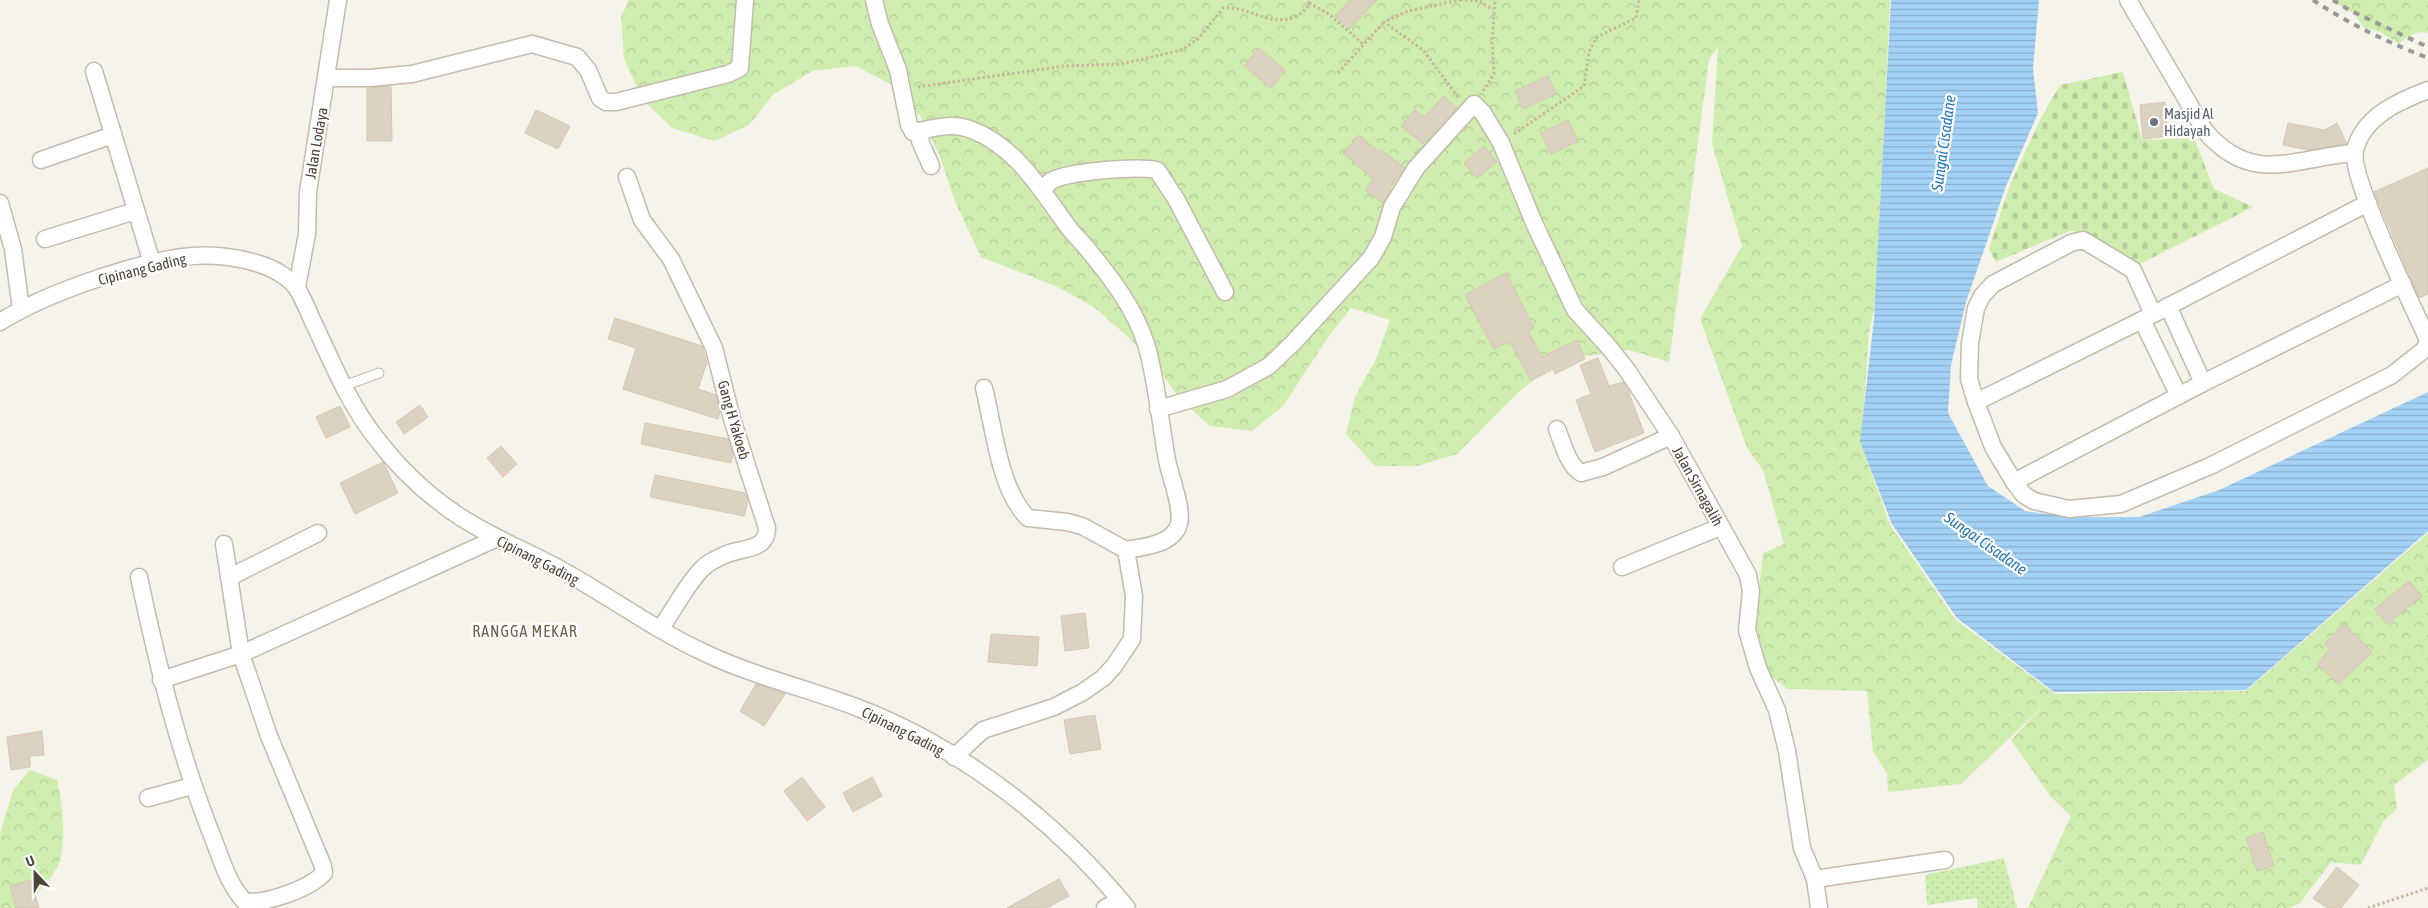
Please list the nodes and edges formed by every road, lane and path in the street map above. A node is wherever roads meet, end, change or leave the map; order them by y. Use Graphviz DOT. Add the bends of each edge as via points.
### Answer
graph roads {
  1 [pos="338,0"];
  2 [pos="745,0"];
  3 [pos="874,0"];
  4 [pos="1460,0"];
  5 [pos="1494,0"];
  6 [pos="1639,0"];
  7 [pos="2128,0"];
  8 [pos="1309,1"];
  9 [pos="1494,10"];
  10 [pos="1384,22"];
  11 [pos="1364,45"];
  12 [pos="94,71"];
  13 [pos="1338,73"];
  14 [pos="328,78"];
  15 [pos="902,90"];
  16 [pos="2428,90"];
  17 [pos="1471,108"];
  18 [pos="913,132"];
  19 [pos="113,135"];
  20 [pos="1501,143"];
  21 [pos="2354,153"];
  22 [pos="41,160"];
  23 [pos="931,166"];
  24 [pos="627,177"];
  25 [pos="1043,190"];
  26 [pos="2368,202"];
  27 [pos="0,203"];
  28 [pos="135,211"];
  29 [pos="45,238"];
  30 [pos="152,263"];
  31 [pos="2403,284"];
  32 [pos="297,287"];
  33 [pos="1225,292"];
  34 [pos="2168,306"];
  35 [pos="21,309"];
  36 [pos="2148,317"];
  37 [pos="0,322"];
  38 [pos="379,372"];
  39 [pos="2203,383"];
  40 [pos="344,386"];
  41 [pos="984,388"];
  42 [pos="2179,396"];
  43 [pos="1976,402"];
  44 [pos="1158,409"];
  45 [pos="1556,429"];
  46 [pos="1671,436"];
  47 [pos="2014,482"];
  48 [pos="1720,527"];
  49 [pos="318,533"];
  50 [pos="495,539"];
  51 [pos="224,544"];
  52 [pos="1126,550"];
  53 [pos="1622,567"];
  54 [pos="230,576"];
  55 [pos="139,577"];
  56 [pos="661,628"];
  57 [pos="241,654"];
  58 [pos="161,680"];
  59 [pos="954,757"];
  60 [pos="192,786"];
  61 [pos="148,798"];
  62 [pos="1945,860"];
  63 [pos="1814,879"];
  64 [pos="2428,888"];
  65 [pos="1123,904"];
  66 [pos="1105,908"];
  67 [pos="1819,908"];
  68 [pos="2368,908"];
  1 -- 14 [label="street, Jalan Lodaya"];
  2 -- 14 [label="street" via="740,68 728,74 616,102 600,98 588,70 577,57 532,44 412,74"];
  3 -- 15 [label="street"];
  4 -- 9 [label="path" via="1480,1"];
  4 -- 10 [label="path" via="1408,11"];
  5 -- 9 [label="path"];
  6 -- 20 [label="path" via="1636,18 1597,37 1588,52 1584,86"];
  7 -- 21 [label="street" via="2205,131 2219,147 2254,165"];
  8 -- 11 [label="path"];
  8 -- 15 [label="path" via="1306,9 1297,16 1285,19 1266,19 1231,7 1223,8 1190,47 1121,64 1064,66"];
  9 -- 17 [label="path" via="1494,74"];
  10 -- 11 [label="path"];
  10 -- 17 [label="path" via="1423,50"];
  11 -- 13 [label="path"];
  12 -- 19 [label="street"];
  14 -- 32 [label="street, Jalan Lodaya" via="308,192 307,234"];
  15 -- 18 [label="street"];
  16 -- 21 [label="street" via="2397,102 2376,118 2359,137"];
  17 -- 20 [label="street, Jalan Sirnagalih" via="1483,113"];
  17 -- 44 [label="street" via="1411,176 1392,207 1383,236 1371,258 1293,343 1268,366 1226,389"];
  18 -- 23 [label="street" via="922,131 920,142"];
  18 -- 25 [label="street" via="949,125 973,130 1002,146"];
  19 -- 22 [label="street"];
  19 -- 28 [label="street"];
  20 -- 46 [label="street, Jalan Sirnagalih" via="1575,310 1623,364"];
  21 -- 26 [label="street"];
  24 -- 56 [label="street, Gang H Yakoeb" via="642,220 671,259 714,348 732,419 767,528 766,538 759,544 707,564 694,577"];
  25 -- 33 [label="street" via="1051,181 1071,175 1125,169 1157,170"];
  25 -- 44 [label="street" via="1130,306 1146,343"];
  26 -- 31 [label="street"];
  26 -- 34 [label="street"];
  27 -- 35 [label="street" via="13,249"];
  28 -- 29 [label="street"];
  28 -- 30 [label="street"];
  30 -- 32 [label="street, Cipinang Gading" via="185,256 244,259 269,267"];
  30 -- 35 [label="street, Cipinang Gading"];
  31 -- 39 [label="street"];
  31 -- 47 [label="street" via="2428,340 2426,349 2392,375 2210,466 2122,504 2069,509 2034,501 2016,488"];
  32 -- 40 [label="street, Cipinang Gading"];
  34 -- 36 [label="street"];
  34 -- 39 [label="street"];
  35 -- 37 [label="street, Cipinang Gading"];
  36 -- 42 [label="street"];
  36 -- 43 [label="street"];
  36 -- 43 [label="street" via="2132,270 2083,240 2071,243 1993,284 1982,296 1976,308 1970,343 1969,379"];
  38 -- 40 [label="lane"];
  39 -- 42 [label="street"];
  40 -- 50 [label="street, Cipinang Gading" via="375,437 406,473 450,510"];
  41 -- 52 [label="street" via="1003,467 1018,508 1028,518 1082,526"];
  42 -- 47 [label="street"];
  43 -- 47 [label="street" via="1993,447"];
  44 -- 52 [label="street" via="1181,518 1178,529 1169,539"];
  45 -- 46 [label="street" via="1569,459 1581,474"];
  46 -- 48 [label="street, Jalan Sirnagalih"];
  48 -- 53 [label="street"];
  48 -- 63 [label="street, Jalan Sirnagalih" via="1748,575 1751,592 1746,630 1758,668 1777,710 1787,751 1802,848"];
  49 -- 54 [label="street"];
  50 -- 56 [label="street, Cipinang Gading" via="566,572"];
  50 -- 57 [label="street"];
  51 -- 54 [label="street"];
  52 -- 59 [label="street" via="1134,596 1132,639 1114,666 1082,692 1054,706 982,730"];
  54 -- 57 [label="street"];
  55 -- 58 [label="street"];
  56 -- 59 [label="street, Cipinang Gading" via="705,653 857,708"];
  57 -- 58 [label="street"];
  57 -- 60 [label="street" via="324,873 307,886 277,898 245,902 229,882"];
  58 -- 60 [label="street"];
  59 -- 65 [label="street, Cipinang Gading" via="998,784 1040,818"];
  60 -- 61 [label="street"];
  62 -- 63 [label="street"];
  63 -- 67 [label="street, Jalan Sirnagalih"];
  64 -- 68 [label="path"];
  65 -- 66 [label="street"];
}
